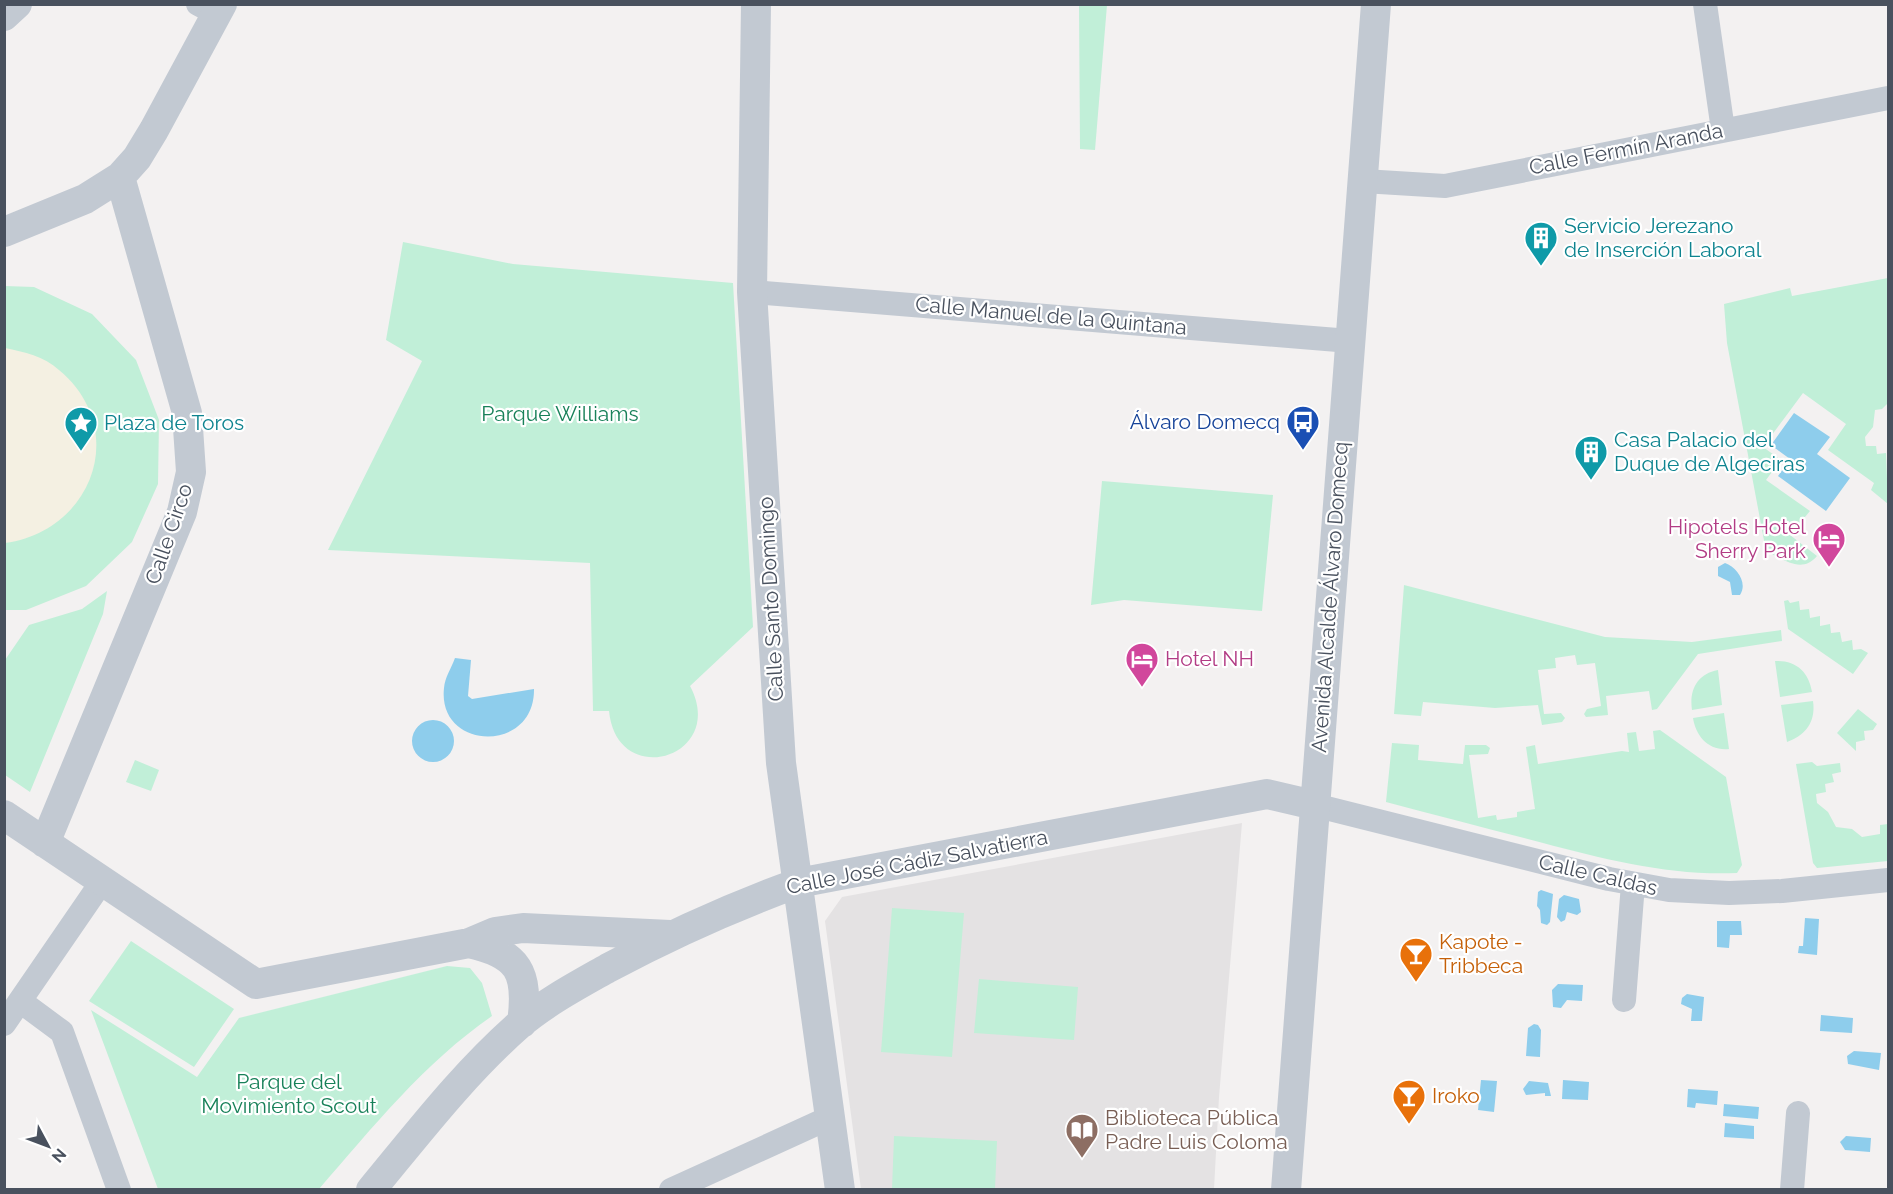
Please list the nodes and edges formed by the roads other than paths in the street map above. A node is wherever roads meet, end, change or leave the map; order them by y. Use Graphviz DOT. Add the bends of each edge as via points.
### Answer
graph roads {
  1 [pos="17,4"];
  2 [pos="756,4"];
  3 [pos="1376,4"];
  4 [pos="1706,4"];
  5 [pos="212,8"];
  6 [pos="4,16"];
  7 [pos="1888,98"];
  8 [pos="1723,130"];
  9 [pos="120,177"];
  10 [pos="1363,180"];
  11 [pos="4,232"];
  12 [pos="752,292"];
  13 [pos="1350,341"];
  14 [pos="1314,806"];
  15 [pos="4,815"];
  16 [pos="45,843"];
  17 [pos="103,880"];
  18 [pos="1888,880"];
  19 [pos="798,883"];
  20 [pos="1633,884"];
  21 [pos="670,934"];
  22 [pos="469,943"];
  23 [pos="520,970"];
  24 [pos="568,990"];
  25 [pos="1624,1000"];
  26 [pos="20,1001"];
  27 [pos="522,1023"];
  28 [pos="4,1024"];
  29 [pos="1798,1113"];
  30 [pos="831,1117"];
  31 [pos="119,1190"];
  32 [pos="371,1190"];
  33 [pos="671,1190"];
  34 [pos="840,1190"];
  35 [pos="1286,1190"];
  36 [pos="1792,1190"];
  1 -- 6 [label="street"];
  2 -- 12 [label="street, Calle Santo Domingo"];
  3 -- 10 [label="street, Avenida Alcalde Álvaro Domecq"];
  4 -- 8 [label="street"];
  5 -- 9 [label="street" via="154,130"];
  7 -- 8 [label="street, Calle Fermín Aranda"];
  8 -- 10 [label="street, Calle Fermín Aranda" via="1445,186"];
  9 -- 11 [label="street" via="85,199"];
  9 -- 16 [label="street, Calle Circo" via="187,413 191,472 182,512"];
  10 -- 13 [label="street, Avenida Alcalde Álvaro Domecq"];
  12 -- 13 [label="street, Calle Manuel de la Quintana"];
  12 -- 19 [label="street, Calle Santo Domingo" via="781,763"];
  13 -- 14 [label="street, Avenida Alcalde Álvaro Domecq"];
  14 -- 19 [label="street, Calle José Cádiz Salvatierra" via="1267,794"];
  14 -- 20 [label="street, Calle Caldas"];
  14 -- 35 [label="street, Avenida Alcalde Álvaro Domecq"];
  15 -- 16 [label="street"];
  16 -- 17 [label="street"];
  17 -- 22 [label="street" via="256,984"];
  17 -- 26 [label="street"];
  18 -- 20 [label="street, Calle Caldas" via="1803,890 1729,893"];
  19 -- 21 [label="street, Calle José Cádiz Salvatierra"];
  19 -- 30 [label="street, Calle Santo Domingo"];
  20 -- 25 [label="street"];
  21 -- 22 [label="street" via="522,928 495,932"];
  21 -- 24 [label="street, Calle José Cádiz Salvatierra"];
  22 -- 23 [label="street" via="494,948"];
  23 -- 24 [label="street"];
  23 -- 27 [label="street" via="525,997"];
  24 -- 27 [label="street, Calle José Cádiz Salvatierra"];
  26 -- 28 [label="street"];
  26 -- 31 [label="street" via="62,1032"];
  27 -- 32 [label="street, Calle José Cádiz Salvatierra" via="470,1070"];
  29 -- 36 [label="street"];
  30 -- 33 [label="street"];
  30 -- 34 [label="street, Calle Santo Domingo"];
}
